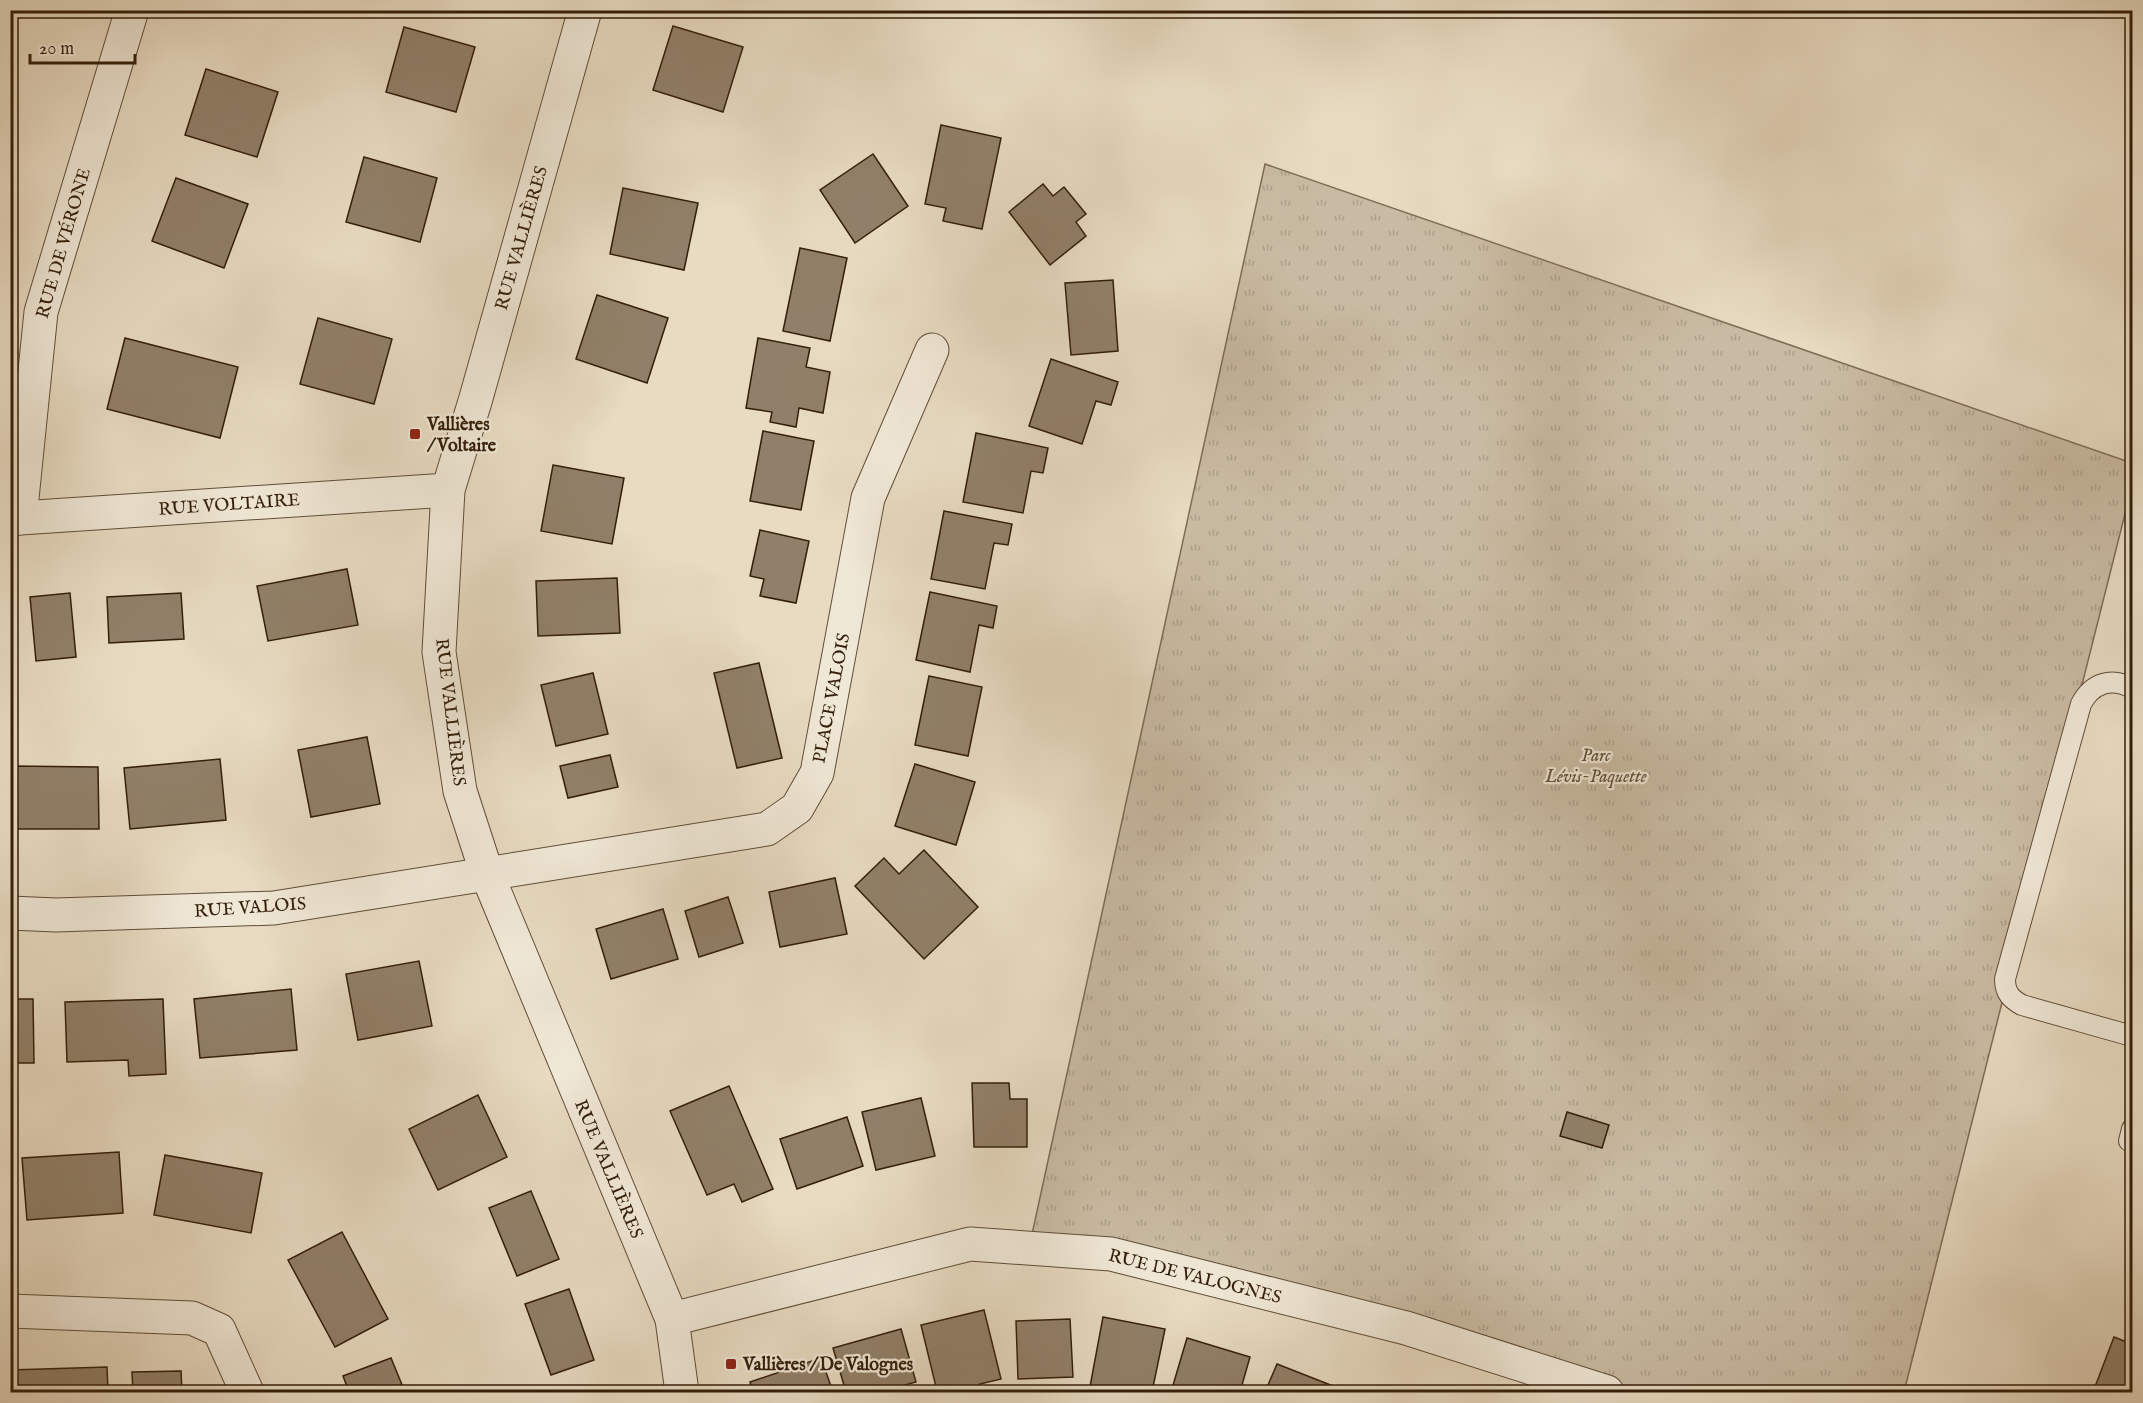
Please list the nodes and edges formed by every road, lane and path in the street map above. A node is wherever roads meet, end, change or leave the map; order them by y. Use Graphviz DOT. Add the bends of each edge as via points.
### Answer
graph roads {
  1 [pos="132,10"];
  2 [pos="585,10"];
  3 [pos="932,350"];
  4 [pos="448,490"];
  5 [pos="15,517"];
  6 [pos="2133,688"];
  7 [pos="487,874"];
  8 [pos="10,913"];
  9 [pos="2133,1036"];
  10 [pos="2133,1129"];
  11 [pos="2133,1142"];
  12 [pos="10,1311"];
  13 [pos="672,1319"];
  14 [pos="247,1392"];
  15 [pos="682,1392"];
  16 [pos="1607,1392"];
  1 -- 5 [label="street, RUE DE VÉRONE" via="41,312"];
  2 -- 4 [label="street, RUE VALLIÈRES"];
  3 -- 7 [label="street, PLACE VALOIS" via="868,498 817,774 797,808 767,829"];
  4 -- 5 [label="street, RUE VOLTAIRE"];
  4 -- 7 [label="street, RUE VALLIÈRES" via="439,652 460,791"];
  6 -- 9 [label="lane" via="2115,682 2096,686 2081,704 2005,979 2005,989 2012,1000 2022,1005"];
  7 -- 8 [label="street, RUE VALOIS" via="274,908"];
  7 -- 13 [label="street, RUE VALLIÈRES"];
  10 -- 11 [label="lane" via="2129,1141"];
  12 -- 14 [label="street" via="192,1318 219,1330"];
  13 -- 15 [label="street, RUE VALLIÈRES"];
  13 -- 16 [label="street, RUE DE VALOGNES" via="970,1244 1111,1254 1406,1328"];
}
